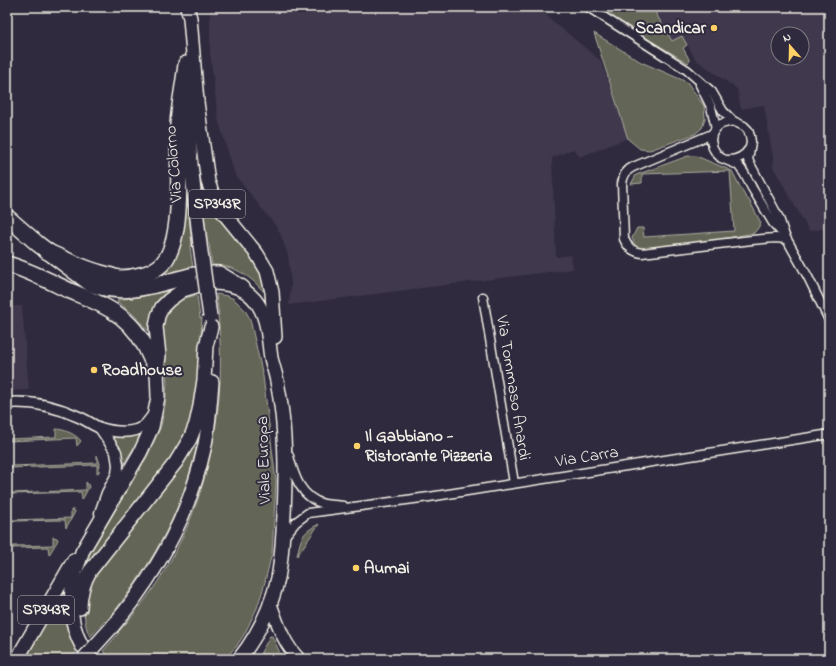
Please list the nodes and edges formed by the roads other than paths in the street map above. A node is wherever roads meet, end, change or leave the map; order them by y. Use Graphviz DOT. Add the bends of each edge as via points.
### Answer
graph roads {
  1 [pos="186,7"];
  2 [pos="588,7"];
  3 [pos="186,64"];
  4 [pos="695,78"];
  5 [pos="733,121"];
  6 [pos="714,131"];
  7 [pos="749,148"];
  8 [pos="728,160"];
  9 [pos="7,217"];
  10 [pos="785,238"];
  11 [pos="46,251"];
  12 [pos="7,264"];
  13 [pos="214,278"];
  14 [pos="195,280"];
  15 [pos="242,288"];
  16 [pos="484,298"];
  17 [pos="829,320"];
  18 [pos="210,322"];
  19 [pos="158,372"];
  20 [pos="278,387"];
  21 [pos="7,402"];
  22 [pos="156,412"];
  23 [pos="100,428"];
  24 [pos="283,428"];
  25 [pos="827,434"];
  26 [pos="514,483"];
  27 [pos="355,507"];
  28 [pos="90,538"];
  29 [pos="283,539"];
  30 [pos="82,552"];
  31 [pos="270,603"];
  32 [pos="84,649"];
  33 [pos="17,659"];
  34 [pos="239,659"];
  35 [pos="299,659"];
  1 -- 3 [label="main road, Via Colorno"];
  1 -- 20 [label="main road, SP343R" via="190,18 196,95 208,182 217,204 257,254 269,276"];
  2 -- 4 [label="street" via="669,58"];
  3 -- 11 [label="highway" via="178,124 179,172 175,229 169,252 162,264 145,274 118,278 89,270"];
  3 -- 18 [label="main road, Via Colorno, bridge" via="190,142"];
  4 -- 5 [label="street" via="712,92 723,111"];
  4 -- 6 [label="street" via="711,107"];
  5 -- 6 [label="street" via="726,122"];
  5 -- 7 [label="street" via="748,130"];
  6 -- 8 [label="street" via="711,141 713,148 716,154"];
  6 -- 10 [label="street" via="626,172 622,184 624,239 628,246 642,253"];
  7 -- 8 [label="street" via="741,158"];
  7 -- 10 [label="street" via="748,160 779,218"];
  8 -- 10 [label="street" via="738,165 744,173 773,223"];
  9 -- 11 [label="highway"];
  10 -- 17 [label="street"];
  11 -- 14 [label="highway" via="91,284 114,290"];
  12 -- 19 [label="highway" via="40,276 119,315 142,338"];
  13 -- 15 [label="highway" via="219,274"];
  14 -- 19 [label="main road, SP343R" via="169,300 158,316"];
  15 -- 20 [label="main road, Viale Europa / SP343R" via="255,300 263,314"];
  16 -- 26 [label="street, Via Tommaso Anardi"];
  18 -- 32 [label="main road" via="200,406 190,439 182,454 95,565 84,583 80,601"];
  18 -- 32 [label="main road, bridge" via="212,362 204,449 180,523 142,589 112,627"];
  19 -- 22 [label="main road, SP343R"];
  20 -- 24 [label="main road, Viale Europa / SP343R"];
  21 -- 23 [label="street" via="42,405 79,417"];
  22 -- 23 [label="street" via="144,426 135,430 118,432"];
  22 -- 28 [label="main road, SP343R" via="144,446"];
  23 -- 28 [label="street" via="116,452 118,464 117,474"];
  24 -- 27 [label="street, Via Carra" via="289,457 300,488 309,497 324,504"];
  24 -- 29 [label="main road, Viale Europa / SP343R"];
  25 -- 26 [label="street, Via Carra"];
  26 -- 27 [label="street, Via Carra"];
  27 -- 29 [label="street, Via Carra" via="308,513 296,522"];
  28 -- 30 [label="main road, SP343R"];
  29 -- 31 [label="main road, Viale Europa / SP343R"];
  30 -- 32 [label="main road, SP343R" via="74,579 72,606 74,628"];
  30 -- 33 [label="main road, SP343R" via="74,560"];
  31 -- 34 [label="main road, Viale Europa / SP343R" via="256,635"];
  31 -- 35 [label="main road" via="283,639"];
}
